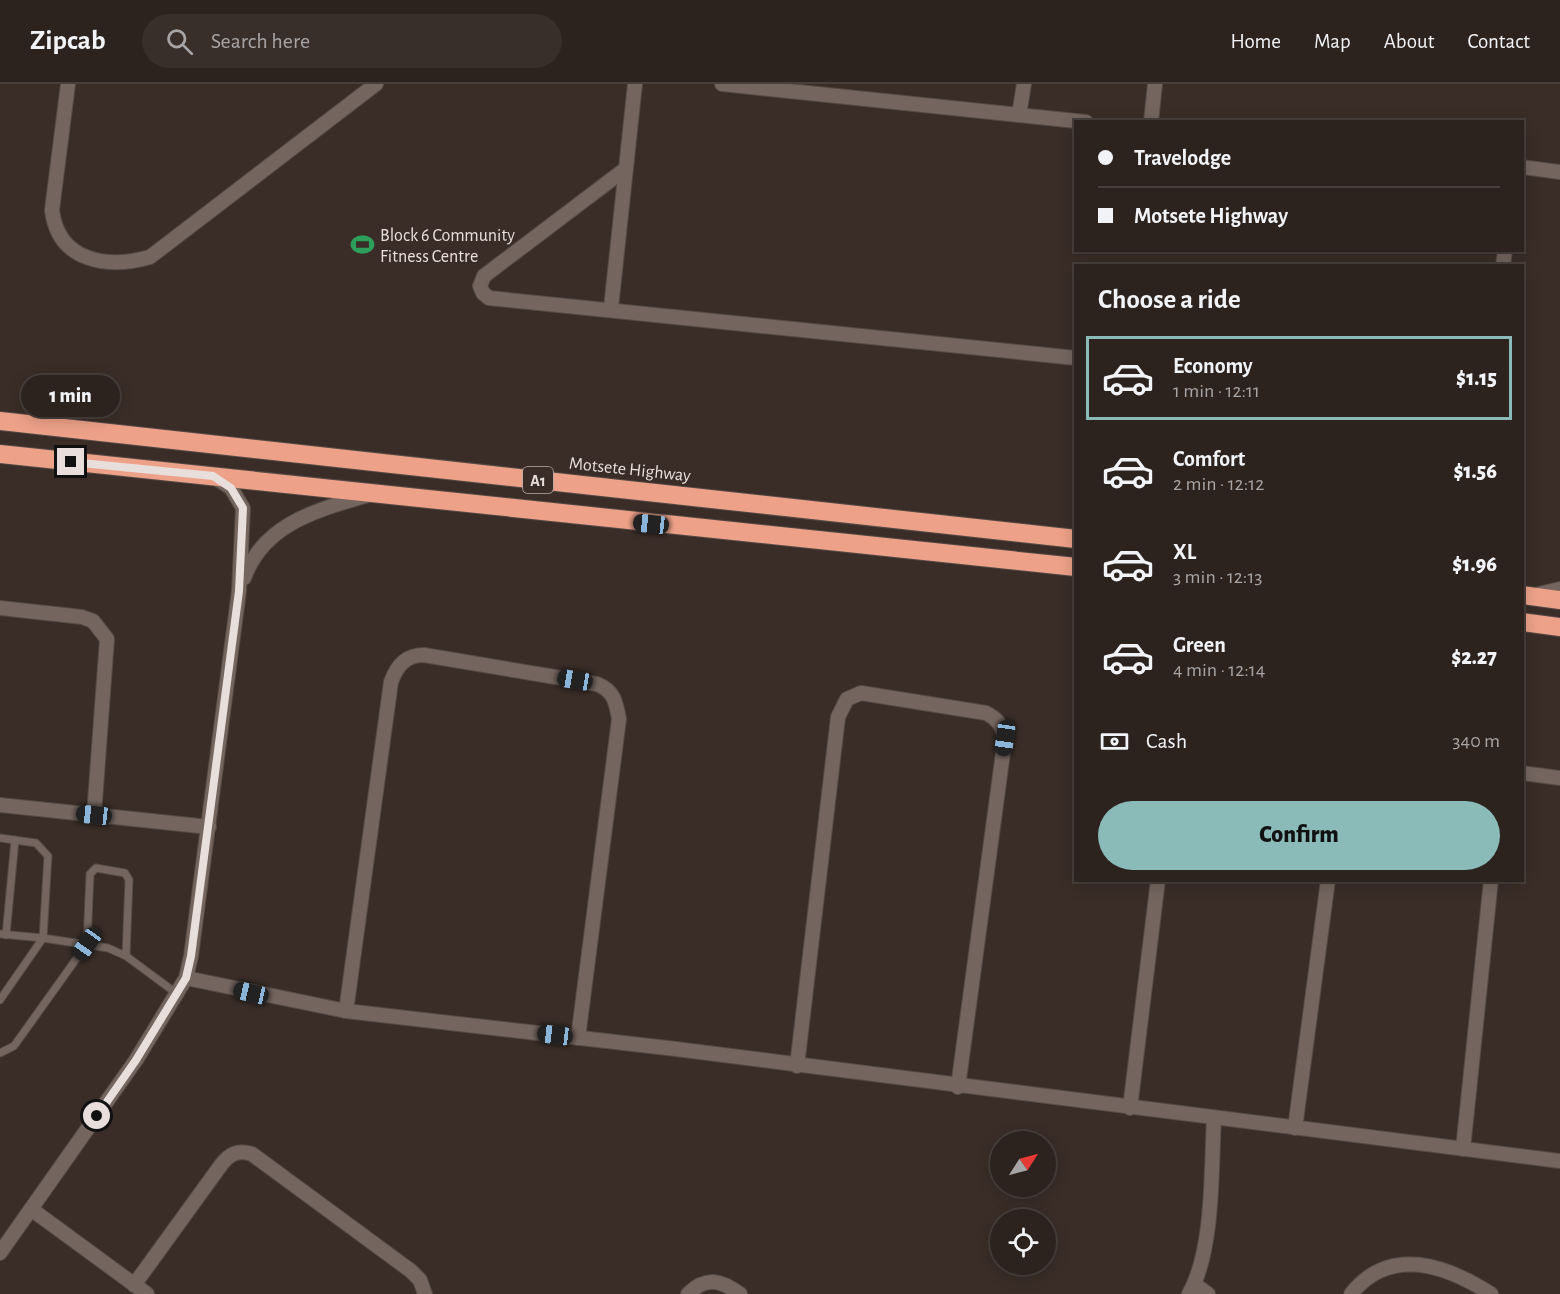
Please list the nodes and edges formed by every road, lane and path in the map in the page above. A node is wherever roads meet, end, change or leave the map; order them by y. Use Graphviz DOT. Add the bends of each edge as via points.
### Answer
graph roads {
  1 [pos="376,84"];
  2 [pos="635,84"];
  3 [pos="722,84"];
  4 [pos="1024,84"];
  5 [pos="1155,84"];
  6 [pos="70,85"];
  7 [pos="1019,115"];
  8 [pos="1151,120"];
  9 [pos="1074,121"];
  10 [pos="1524,167"];
  11 [pos="624,170"];
  12 [pos="1560,172"];
  13 [pos="611,308"];
  14 [pos="1074,358"];
  15 [pos="0,421"];
  16 [pos="0,454"];
  17 [pos="213,476"];
  18 [pos="368,495"];
  19 [pos="1074,539"];
  20 [pos="1074,567"];
  21 [pos="1560,589"];
  22 [pos="239,591"];
  23 [pos="1525,596"];
  24 [pos="1560,600"];
  25 [pos="0,608"];
  26 [pos="1524,622"];
  27 [pos="1560,627"];
  28 [pos="1524,773"];
  29 [pos="1560,778"];
  30 [pos="0,805"];
  31 [pos="94,815"];
  32 [pos="209,827"];
  33 [pos="0,838"];
  34 [pos="15,840"];
  35 [pos="1158,882"];
  36 [pos="1328,882"];
  37 [pos="1491,882"];
  38 [pos="3,935"];
  39 [pos="43,939"];
  40 [pos="87,944"];
  41 [pos="126,956"];
  42 [pos="186,978"];
  43 [pos="176,993"];
  44 [pos="0,1000"];
  45 [pos="346,1011"];
  46 [pos="578,1038"];
  47 [pos="0,1053"];
  48 [pos="796,1066"];
  49 [pos="958,1087"];
  50 [pos="1130,1108"];
  51 [pos="1214,1119"];
  52 [pos="1295,1128"];
  53 [pos="1463,1149"];
  54 [pos="1560,1161"];
  55 [pos="32,1209"];
  56 [pos="0,1253"];
  57 [pos="134,1285"];
  58 [pos="1191,1289"];
  59 [pos="147,1294"];
  60 [pos="425,1294"];
  61 [pos="688,1294"];
  62 [pos="740,1294"];
  63 [pos="1208,1294"];
  64 [pos="1351,1294"];
  65 [pos="1491,1294"];
  1 -- 6 [label="street" via="150,257 110,263 81,257 65,244 54,227 52,210"];
  2 -- 11 [label="street"];
  3 -- 7 [label="street"];
  4 -- 7 [label="street"];
  5 -- 8 [label="street"];
  7 -- 9 [label="street"];
  10 -- 12 [label="street"];
  11 -- 13 [label="street"];
  11 -- 13 [label="street" via="484,276 480,286 489,298"];
  13 -- 14 [label="street"];
  15 -- 19 [label="highway, Motsete Highway / A1"];
  16 -- 17 [label="highway, A1"];
  17 -- 18 [label="highway, A1"];
  17 -- 22 [label="street" via="231,488 243,508"];
  18 -- 20 [label="highway, A1"];
  18 -- 22 [label="street" via="312,511 281,530 249,564"];
  21 -- 23 [label="street"];
  22 -- 32 [label="street"];
  23 -- 24 [label="highway"];
  25 -- 31 [label="street" via="82,617 93,621 106,639"];
  26 -- 27 [label="highway"];
  28 -- 29 [label="street"];
  30 -- 31 [label="street"];
  31 -- 32 [label="street"];
  32 -- 42 [label="street"];
  33 -- 34 [label="lane"];
  34 -- 38 [label="lane"];
  34 -- 39 [label="lane" via="36,843 48,856"];
  35 -- 50 [label="street"];
  36 -- 52 [label="street"];
  37 -- 53 [label="street"];
  38 -- 39 [label="lane"];
  39 -- 40 [label="lane"];
  39 -- 44 [label="lane"];
  40 -- 41 [label="lane"];
  40 -- 41 [label="lane" via="90,874 96,868 125,873 130,891"];
  40 -- 47 [label="lane" via="14,1046"];
  41 -- 43 [label="lane"];
  42 -- 43 [label="street"];
  42 -- 45 [label="street"];
  43 -- 55 [label="street" via="136,1060"];
  45 -- 46 [label="street"];
  45 -- 46 [label="street" via="391,682 403,662 414,655 424,655 597,684 615,698 619,719"];
  46 -- 48 [label="street"];
  48 -- 49 [label="street"];
  48 -- 49 [label="street" via="838,717 847,699 861,693 986,713 1000,723 1005,738"];
  49 -- 50 [label="street"];
  50 -- 51 [label="street"];
  51 -- 52 [label="street"];
  51 -- 58 [label="street" via="1205,1245"];
  52 -- 53 [label="street"];
  53 -- 54 [label="street"];
  55 -- 56 [label="street"];
  55 -- 57 [label="street"];
  57 -- 59 [label="street"];
  57 -- 60 [label="street" via="226,1158 243,1151 411,1271 420,1280"];
  58 -- 63 [label="street"];
  61 -- 62 [label="street" via="712,1280"];
  64 -- 65 [label="street" via="1378,1269 1400,1264 1453,1273"];
}
